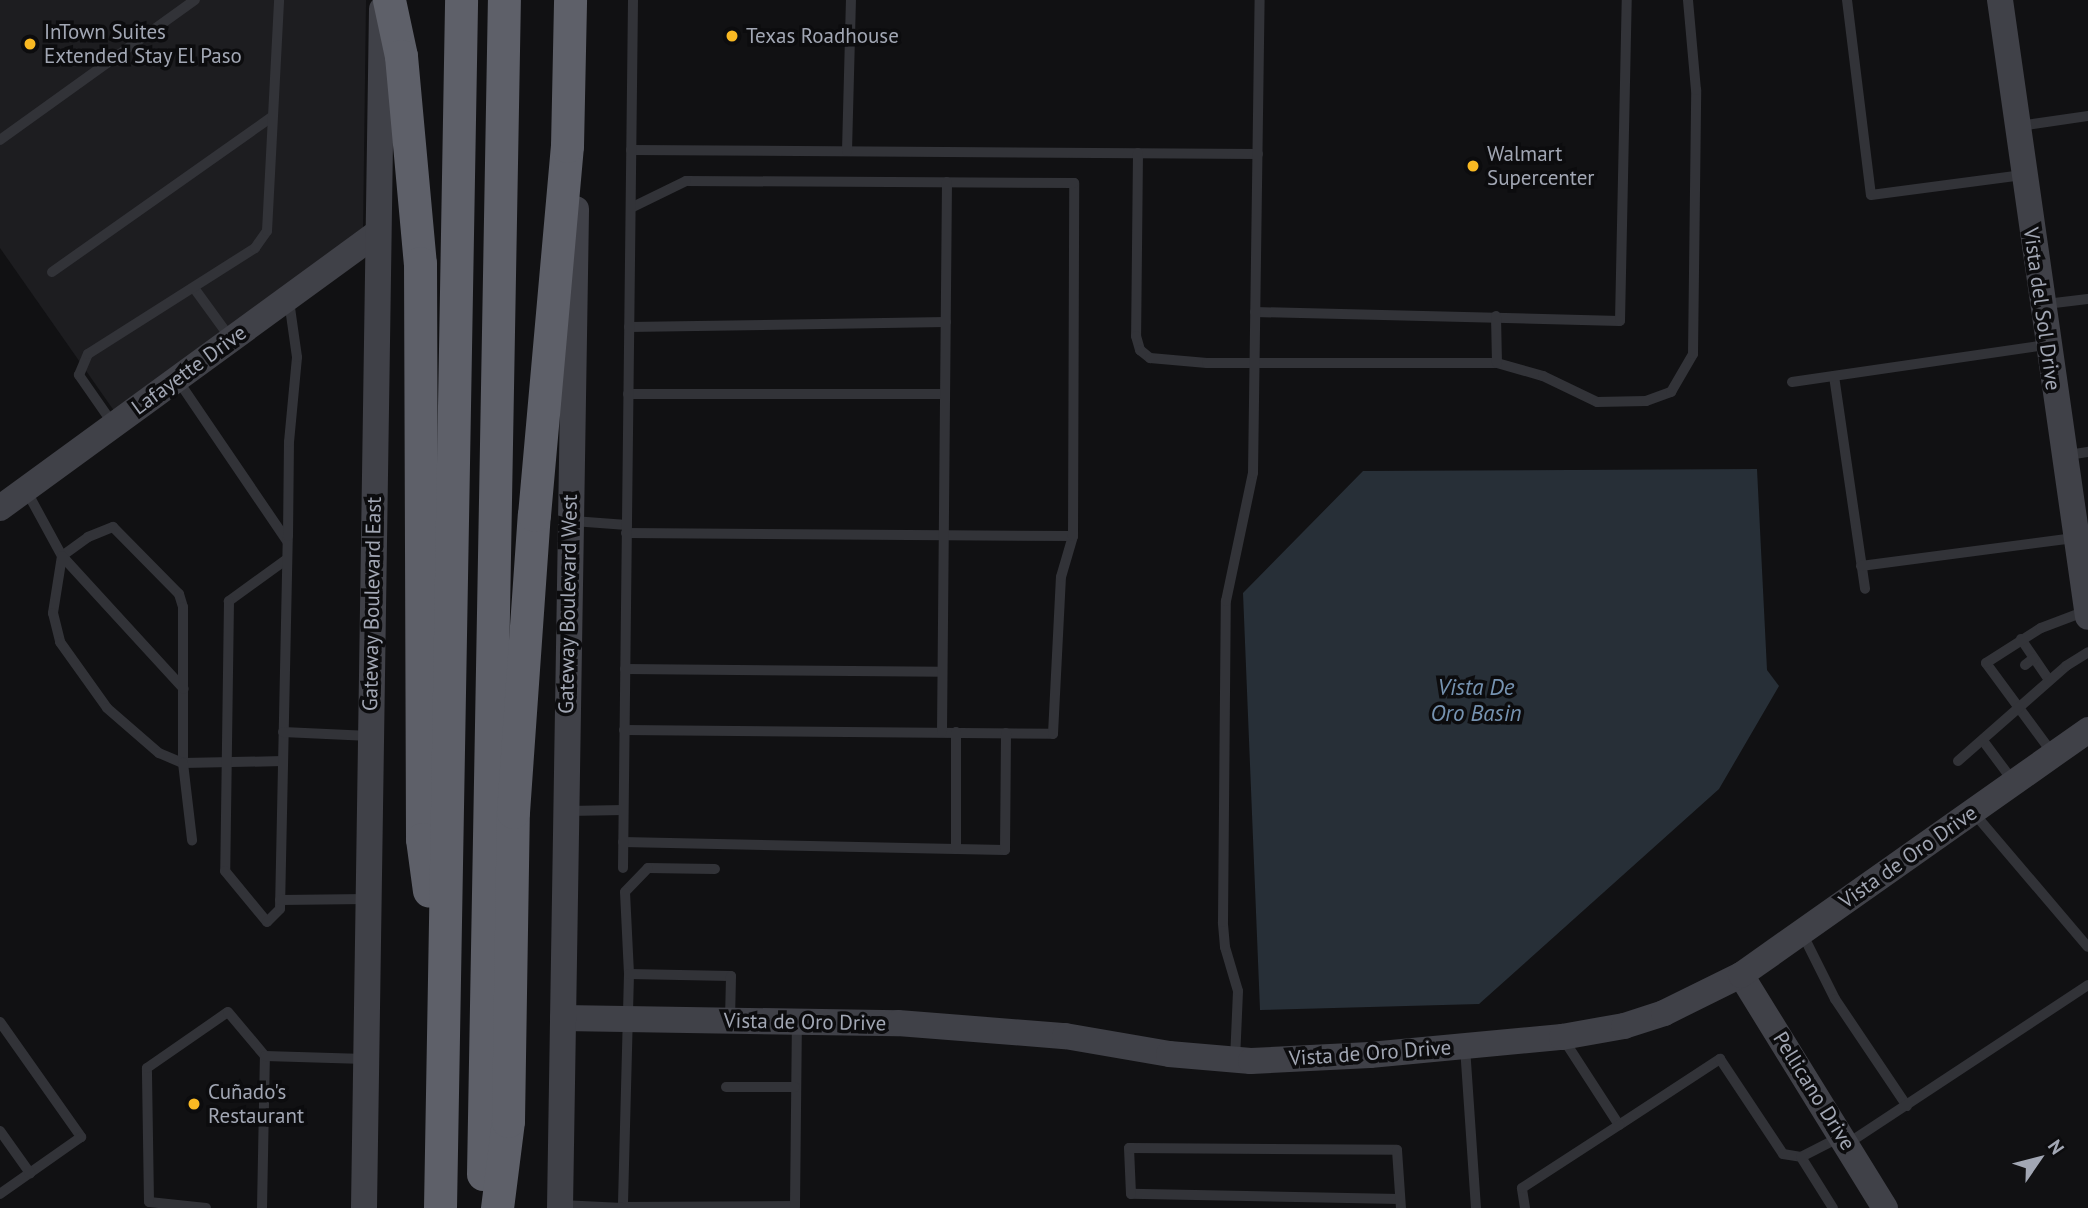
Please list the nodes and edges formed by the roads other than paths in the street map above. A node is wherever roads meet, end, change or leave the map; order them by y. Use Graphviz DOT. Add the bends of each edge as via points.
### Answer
graph roads {
  1 [pos="195,0"];
  2 [pos="279,0"];
  3 [pos="382,0"];
  4 [pos="389,0"];
  5 [pos="461,0"];
  6 [pos="504,0"];
  7 [pos="570,0"];
  8 [pos="580,0"];
  9 [pos="633,0"];
  10 [pos="851,0"];
  11 [pos="1260,0"];
  12 [pos="1627,0"];
  13 [pos="1688,0"];
  14 [pos="1847,0"];
  15 [pos="2000,0"];
  16 [pos="2088,116"];
  17 [pos="272,117"];
  18 [pos="2018,126"];
  19 [pos="0,140"];
  20 [pos="631,150"];
  21 [pos="847,151"];
  22 [pos="1138,153"];
  23 [pos="1258,154"];
  24 [pos="2024,175"];
  25 [pos="947,183"];
  26 [pos="631,208"];
  27 [pos="377,233"];
  28 [pos="52,272"];
  29 [pos="194,288"];
  30 [pos="289,297"];
  31 [pos="2088,299"];
  32 [pos="2042,305"];
  33 [pos="1255,312"];
  34 [pos="1496,316"];
  35 [pos="946,323"];
  36 [pos="629,327"];
  37 [pos="231,340"];
  38 [pos="2047,345"];
  39 [pos="1254,363"];
  40 [pos="1497,363"];
  41 [pos="1834,376"];
  42 [pos="177,379"];
  43 [pos="1792,382"];
  44 [pos="628,394"];
  45 [pos="945,394"];
  46 [pos="114,425"];
  47 [pos="2075,454"];
  48 [pos="26,489"];
  49 [pos="0,508"];
  50 [pos="569,521"];
  51 [pos="626,529"];
  52 [pos="944,533"];
  53 [pos="1073,536"];
  54 [pos="2074,538"];
  55 [pos="287,541"];
  56 [pos="62,556"];
  57 [pos="287,559"];
  58 [pos="1861,566"];
  59 [pos="1865,589"];
  60 [pos="2087,614"];
  61 [pos="2021,639"];
  62 [pos="2088,652"];
  63 [pos="625,669"];
  64 [pos="942,672"];
  65 [pos="2010,676"];
  66 [pos="2049,680"];
  67 [pos="2000,682"];
  68 [pos="184,689"];
  69 [pos="2019,710"];
  70 [pos="624,730"];
  71 [pos="2088,730"];
  72 [pos="283,732"];
  73 [pos="942,732"];
  74 [pos="956,732"];
  75 [pos="1006,733"];
  76 [pos="370,736"];
  77 [pos="1984,742"];
  78 [pos="2053,754"];
  79 [pos="283,761"];
  80 [pos="1958,761"];
  81 [pos="183,764"];
  82 [pos="226,764"];
  83 [pos="2013,782"];
  84 [pos="623,810"];
  85 [pos="565,811"];
  86 [pos="1973,812"];
  87 [pos="192,840"];
  88 [pos="623,842"];
  89 [pos="956,849"];
  90 [pos="623,868"];
  91 [pos="715,869"];
  92 [pos="368,899"];
  93 [pos="280,900"];
  94 [pos="1802,932"];
  95 [pos="2088,947"];
  96 [pos="629,974"];
  97 [pos="1741,975"];
  98 [pos="2088,985"];
  99 [pos="444,1006"];
  100 [pos="563,1018"];
  101 [pos="625,1020"];
  102 [pos="730,1021"];
  103 [pos="0,1022"];
  104 [pos="797,1022"];
  105 [pos="1562,1037"];
  106 [pos="1465,1046"];
  107 [pos="265,1056"];
  108 [pos="366,1059"];
  109 [pos="1235,1060"];
  110 [pos="726,1087"];
  111 [pos="796,1087"];
  112 [pos="1907,1105"];
  113 [pos="1619,1125"];
  114 [pos="0,1131"];
  115 [pos="1845,1140"];
  116 [pos="1801,1157"];
  117 [pos="30,1173"];
  118 [pos="0,1194"];
  119 [pos="1400,1204"];
  120 [pos="560,1207"];
  121 [pos="623,1207"];
  122 [pos="795,1207"];
  123 [pos="206,1208"];
  124 [pos="262,1208"];
  125 [pos="364,1208"];
  126 [pos="440,1208"];
  127 [pos="484,1208"];
  128 [pos="497,1208"];
  129 [pos="1476,1208"];
  130 [pos="1525,1208"];
  131 [pos="1833,1208"];
  132 [pos="1885,1208"];
  1 -- 19 [label="lane"];
  2 -- 17 [label="lane"];
  3 -- 27 [label="main road, Gateway Boulevard East"];
  4 -- 99 [label="highway" via="401,55 420,263 422,839"];
  5 -- 99 [label="highway"];
  6 -- 127 [label="highway"];
  7 -- 128 [label="highway" via="566,159 513,812 508,1121"];
  8 -- 50 [label="main road, Gateway Boulevard West"];
  9 -- 20 [label="lane"];
  10 -- 21 [label="lane"];
  11 -- 23 [label="lane"];
  12 -- 34 [label="lane" via="1620,321"];
  13 -- 40 [label="lane" via="1696,90 1696,244 1693,355 1684,376 1671,392 1626,404 1597,402 1543,376"];
  14 -- 24 [label="lane" via="1871,195"];
  15 -- 18 [label="main road, Vista del Sol Drive"];
  16 -- 18 [label="lane"];
  17 -- 28 [label="lane"];
  17 -- 29 [label="lane" via="267,231 255,248"];
  18 -- 24 [label="main road, Vista del Sol Drive"];
  20 -- 21 [label="lane"];
  20 -- 26 [label="lane"];
  21 -- 22 [label="lane"];
  22 -- 23 [label="lane"];
  22 -- 39 [label="lane" via="1140,350 1157,359"];
  23 -- 33 [label="lane"];
  24 -- 32 [label="main road, Vista del Sol Drive"];
  25 -- 26 [label="lane" via="685,181"];
  25 -- 35 [label="lane"];
  25 -- 53 [label="lane" via="1074,183"];
  26 -- 36 [label="lane"];
  27 -- 30 [label="main road, Lafayette Drive"];
  27 -- 76 [label="main road, Gateway Boulevard East"];
  29 -- 37 [label="lane"];
  29 -- 46 [label="lane" via="88,355 79,375"];
  30 -- 37 [label="main road, Lafayette Drive"];
  30 -- 55 [label="lane" via="297,357"];
  31 -- 32 [label="lane"];
  32 -- 38 [label="main road, Vista del Sol Drive"];
  33 -- 34 [label="lane"];
  33 -- 39 [label="lane"];
  34 -- 40 [label="lane"];
  35 -- 36 [label="lane"];
  35 -- 45 [label="lane"];
  36 -- 44 [label="lane"];
  37 -- 42 [label="main road, Lafayette Drive"];
  38 -- 41 [label="lane"];
  38 -- 47 [label="main road, Vista del Sol Drive"];
  39 -- 40 [label="lane"];
  39 -- 109 [label="lane" via="1253,473 1226,601 1223,922 1238,991"];
  41 -- 43 [label="lane"];
  41 -- 58 [label="lane"];
  42 -- 46 [label="main road, Lafayette Drive"];
  42 -- 55 [label="lane"];
  44 -- 45 [label="lane"];
  44 -- 51 [label="lane"];
  45 -- 52 [label="lane"];
  46 -- 48 [label="main road, Lafayette Drive"];
  47 -- 54 [label="main road, Vista del Sol Drive"];
  48 -- 49 [label="main road, Lafayette Drive"];
  48 -- 56 [label="lane"];
  50 -- 51 [label="lane"];
  50 -- 85 [label="main road, Gateway Boulevard West"];
  51 -- 52 [label="lane"];
  51 -- 63 [label="lane"];
  52 -- 53 [label="lane"];
  52 -- 64 [label="lane"];
  53 -- 75 [label="lane" via="1061,577 1053,734"];
  54 -- 58 [label="lane"];
  54 -- 60 [label="main road, Vista del Sol Drive"];
  55 -- 57 [label="lane"];
  56 -- 68 [label="lane"];
  56 -- 68 [label="lane" via="88,537 113,527 179,594"];
  56 -- 81 [label="lane" via="53,613 71,662 134,733 159,753"];
  57 -- 72 [label="lane"];
  57 -- 82 [label="lane" via="229,601"];
  58 -- 59 [label="lane"];
  60 -- 61 [label="lane"];
  61 -- 66 [label="lane" via="2030,661"];
  61 -- 67 [label="lane" via="1986,663"];
  62 -- 66 [label="lane"];
  63 -- 64 [label="lane"];
  63 -- 70 [label="lane"];
  64 -- 73 [label="lane"];
  65 -- 67 [label="lane"];
  66 -- 69 [label="lane"];
  67 -- 69 [label="lane"];
  68 -- 81 [label="lane"];
  69 -- 77 [label="lane"];
  69 -- 78 [label="lane"];
  70 -- 73 [label="lane"];
  70 -- 84 [label="lane"];
  71 -- 78 [label="main road, Vista de Oro Drive"];
  72 -- 76 [label="lane"];
  72 -- 79 [label="lane"];
  73 -- 74 [label="lane"];
  74 -- 75 [label="lane"];
  74 -- 89 [label="lane"];
  75 -- 89 [label="lane" via="1005,850"];
  76 -- 92 [label="main road, Gateway Boulevard East"];
  77 -- 80 [label="lane"];
  77 -- 83 [label="lane"];
  78 -- 83 [label="main road, Vista de Oro Drive"];
  79 -- 82 [label="lane"];
  79 -- 93 [label="lane"];
  81 -- 82 [label="lane"];
  81 -- 87 [label="lane" via="185,812"];
  82 -- 93 [label="lane" via="225,871 267,922 280,909"];
  83 -- 86 [label="main road, Vista de Oro Drive"];
  84 -- 85 [label="lane"];
  84 -- 88 [label="lane"];
  85 -- 100 [label="main road, Gateway Boulevard West"];
  86 -- 94 [label="main road, Vista de Oro Drive"];
  86 -- 95 [label="lane"];
  88 -- 89 [label="lane"];
  88 -- 90 [label="lane"];
  91 -- 96 [label="lane" via="648,868 625,892"];
  92 -- 93 [label="lane"];
  92 -- 108 [label="main road, Gateway Boulevard East"];
  94 -- 97 [label="main road, Vista de Oro Drive"];
  94 -- 112 [label="lane" via="1835,999"];
  96 -- 101 [label="lane"];
  96 -- 102 [label="lane" via="731,976"];
  97 -- 105 [label="main road, Vista de Oro Drive" via="1664,1013"];
  97 -- 115 [label="main road, Pellicano Drive"];
  98 -- 112 [label="lane"];
  99 -- 126 [label="highway"];
  100 -- 101 [label="main road, Vista de Oro Drive"];
  100 -- 120 [label="main road, Gateway Boulevard West"];
  101 -- 102 [label="main road, Vista de Oro Drive"];
  101 -- 121 [label="lane"];
  102 -- 104 [label="main road, Vista de Oro Drive"];
  103 -- 117 [label="lane" via="81,1137"];
  104 -- 109 [label="main road, Vista de Oro Drive" via="898,1023 1065,1036"];
  104 -- 111 [label="lane"];
  105 -- 106 [label="main road, Vista de Oro Drive"];
  105 -- 113 [label="lane"];
  106 -- 109 [label="main road, Vista de Oro Drive"];
  106 -- 129 [label="lane"];
  107 -- 108 [label="lane"];
  107 -- 123 [label="lane" via="228,1012 147,1068 149,1202"];
  107 -- 124 [label="lane"];
  108 -- 125 [label="main road, Gateway Boulevard East"];
  110 -- 111 [label="lane"];
  111 -- 122 [label="lane"];
  112 -- 115 [label="lane"];
  113 -- 116 [label="lane" via="1720,1059 1783,1154"];
  113 -- 130 [label="lane" via="1522,1188"];
  114 -- 117 [label="lane"];
  115 -- 116 [label="lane"];
  115 -- 132 [label="main road, Pellicano Drive"];
  116 -- 131 [label="lane"];
  117 -- 118 [label="lane"];
  119 -- 119 [label="lane" via="1397,1150 1129,1148 1130,1194"];
  120 -- 121 [label="lane"];
  121 -- 122 [label="lane"];
}
